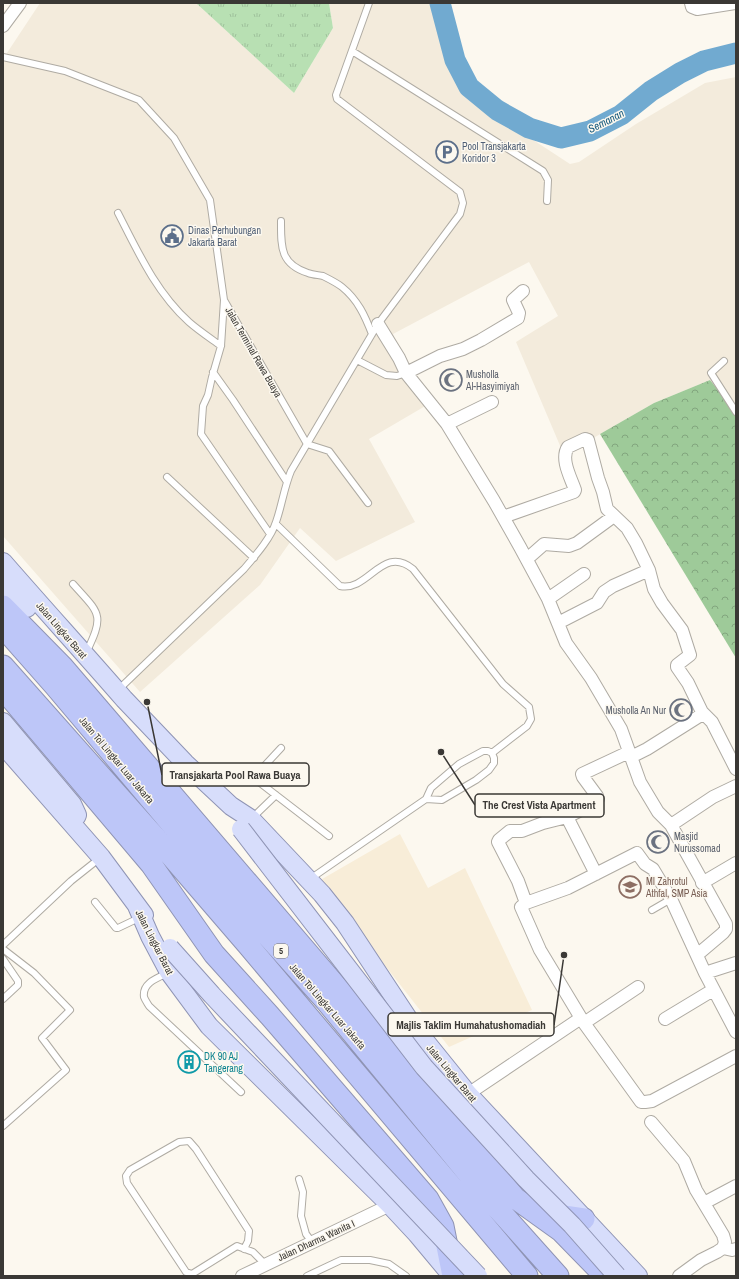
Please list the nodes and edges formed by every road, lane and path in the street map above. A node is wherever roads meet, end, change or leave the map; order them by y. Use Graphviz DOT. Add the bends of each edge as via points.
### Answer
graph roads {
  1 [pos="20,3"];
  2 [pos="369,3"];
  3 [pos="691,3"];
  4 [pos="735,3"];
  5 [pos="3,26"];
  6 [pos="352,51"];
  7 [pos="5,58"];
  8 [pos="547,201"];
  9 [pos="118,213"];
  10 [pos="282,221"];
  11 [pos="523,291"];
  12 [pos="224,300"];
  13 [pos="375,329"];
  14 [pos="221,346"];
  15 [pos="357,360"];
  16 [pos="724,361"];
  17 [pos="213,372"];
  18 [pos="406,373"];
  19 [pos="492,402"];
  20 [pos="736,412"];
  21 [pos="447,424"];
  22 [pos="307,444"];
  23 [pos="167,477"];
  24 [pos="286,482"];
  25 [pos="368,504"];
  26 [pos="614,516"];
  27 [pos="503,517"];
  28 [pos="276,524"];
  29 [pos="270,534"];
  30 [pos="254,558"];
  31 [pos="527,559"];
  32 [pos="3,562"];
  33 [pos="649,570"];
  34 [pos="584,574"];
  35 [pos="3,582"];
  36 [pos="73,584"];
  37 [pos="548,599"];
  38 [pos="3,606"];
  39 [pos="558,623"];
  40 [pos="3,627"];
  41 [pos="85,656"];
  42 [pos="3,666"];
  43 [pos="3,689"];
  44 [pos="120,693"];
  45 [pos="702,712"];
  46 [pos="3,722"];
  47 [pos="3,745"];
  48 [pos="281,748"];
  49 [pos="492,753"];
  50 [pos="630,754"];
  51 [pos="736,769"];
  52 [pos="736,786"];
  53 [pos="276,794"];
  54 [pos="426,799"];
  55 [pos="567,818"];
  56 [pos="76,822"];
  57 [pos="246,824"];
  58 [pos="671,824"];
  59 [pos="329,836"];
  60 [pos="95,862"];
  61 [pos="736,863"];
  62 [pos="596,874"];
  63 [pos="309,880"];
  64 [pos="702,883"];
  65 [pos="671,899"];
  66 [pos="95,902"];
  67 [pos="526,903"];
  68 [pos="652,910"];
  69 [pos="139,911"];
  70 [pos="3,945"];
  71 [pos="3,949"];
  72 [pos="697,955"];
  73 [pos="3,959"];
  74 [pos="736,962"];
  75 [pos="169,972"];
  76 [pos="705,973"];
  77 [pos="638,987"];
  78 [pos="713,990"];
  79 [pos="3,1000"];
  80 [pos="665,1019"];
  81 [pos="582,1021"];
  82 [pos="736,1032"];
  83 [pos="736,1056"];
  84 [pos="241,1092"];
  85 [pos="468,1094"];
  86 [pos="651,1122"];
  87 [pos="3,1126"];
  88 [pos="299,1179"];
  89 [pos="736,1186"];
  90 [pos="704,1203"];
  91 [pos="390,1205"];
  92 [pos="534,1212"];
  93 [pos="584,1218"];
  94 [pos="312,1242"];
  95 [pos="723,1248"];
  96 [pos="244,1249"];
  97 [pos="736,1249"];
  98 [pos="264,1264"];
  99 [pos="450,1275"];
  100 [pos="242,1276"];
  101 [pos="307,1276"];
  102 [pos="406,1276"];
  103 [pos="478,1276"];
  104 [pos="527,1276"];
  105 [pos="558,1276"];
  106 [pos="605,1276"];
  107 [pos="617,1276"];
  108 [pos="638,1276"];
  109 [pos="678,1276"];
  1 -- 5 [label="street"];
  2 -- 6 [label="lane"];
  3 -- 4 [label="street" via="692,7 697,9"];
  6 -- 8 [label="lane" via="543,171 548,180"];
  6 -- 13 [label="lane" via="336,95 337,99 460,192 463,203 460,214"];
  7 -- 12 [label="lane, Jalan Terminal Rawa Buaya" via="65,71 139,100 174,138 210,200"];
  9 -- 14 [label="lane" via="145,266 164,294 189,322"];
  10 -- 13 [label="lane" via="282,251 292,266 324,276 341,286 350,294"];
  11 -- 18 [label="street" via="513,300 519,313 518,318 463,349 440,356"];
  12 -- 14 [label="lane"];
  12 -- 22 [label="lane, Jalan Terminal Rawa Buaya"];
  13 -- 15 [label="lane"];
  13 -- 18 [label="street" via="399,358"];
  14 -- 17 [label="lane"];
  15 -- 18 [label="lane" via="386,375 397,376"];
  15 -- 22 [label="lane"];
  16 -- 20 [label="lane" via="711,373"];
  17 -- 24 [label="lane"];
  17 -- 29 [label="lane" via="203,406 201,434"];
  18 -- 21 [label="street"];
  19 -- 21 [label="street"];
  21 -- 27 [label="street"];
  22 -- 24 [label="lane"];
  22 -- 25 [label="lane" via="329,450"];
  23 -- 30 [label="lane"];
  24 -- 28 [label="lane"];
  26 -- 27 [label="street" via="607,509 587,439 566,450 566,465 575,492"];
  26 -- 31 [label="street" via="577,543 569,546 544,544"];
  26 -- 33 [label="street" via="627,528"];
  27 -- 31 [label="street"];
  28 -- 29 [label="lane"];
  28 -- 49 [label="lane" via="340,586 351,586 360,582 384,564 391,562 406,563 413,569 503,684 529,707 531,719 526,726"];
  29 -- 30 [label="lane"];
  30 -- 44 [label="lane"];
  31 -- 37 [label="street"];
  32 -- 41 [label="main road, Jalan Lingkar Barat"];
  33 -- 39 [label="street" via="613,586 604,592 596,603"];
  33 -- 45 [label="street" via="657,594 682,630 690,655 676,667 688,683"];
  34 -- 37 [label="street"];
  35 -- 44 [label="main road, Jalan Lingkar Barat" via="94,678 113,693"];
  36 -- 41 [label="lane" via="98,614 96,630"];
  37 -- 39 [label="street"];
  38 -- 92 [label="highway" via="62,666 106,716 500,1181 515,1198"];
  39 -- 50 [label="street" via="566,643 591,678 621,729"];
  40 -- 105 [label="highway, Jalan Tol Lingkar Luar Jakarta / 5" via="239,904 326,1001 490,1200"];
  41 -- 44 [label="main road, Jalan Lingkar Barat"];
  42 -- 104 [label="highway, 5" via="242,938"];
  43 -- 99 [label="highway" via="151,864 214,954 428,1199 443,1226"];
  44 -- 57 [label="main road, Jalan Lingkar Barat"];
  45 -- 50 [label="street" via="701,716 647,749"];
  45 -- 51 [label="street" via="712,722"];
  46 -- 56 [label="main road, Jalan Lingkar Barat" via="72,804 77,815"];
  47 -- 56 [label="main road, Jalan Lingkar Barat"];
  48 -- 53 [label="lane" via="255,776 255,779"];
  49 -- 54 [label="lane" via="483,751 459,764 431,788"];
  49 -- 54 [label="lane" via="494,763 476,780 442,800"];
  50 -- 55 [label="street" via="582,774 598,799 596,803"];
  50 -- 58 [label="street" via="644,788 658,812"];
  52 -- 58 [label="street" via="713,796"];
  53 -- 57 [label="lane"];
  53 -- 59 [label="lane"];
  54 -- 63 [label="lane"];
  55 -- 62 [label="street"];
  55 -- 67 [label="street" via="522,831 510,831 498,842"];
  56 -- 60 [label="main road, Jalan Lingkar Barat"];
  57 -- 63 [label="main road, Jalan Lingkar Barat"];
  57 -- 107 [label="main road, Jalan Lingkar Barat, bridge" via="424,1067"];
  58 -- 64 [label="street"];
  60 -- 69 [label="main road, Jalan Lingkar Barat"];
  60 -- 70 [label="lane"];
  61 -- 64 [label="street"];
  62 -- 65 [label="street" via="637,853 645,864 653,869"];
  62 -- 67 [label="street" via="568,888"];
  63 -- 85 [label="main road, Jalan Lingkar Barat" via="337,911 413,1026"];
  64 -- 72 [label="street" via="726,924 726,929"];
  65 -- 68 [label="lane"];
  65 -- 72 [label="street"];
  66 -- 69 [label="lane" via="116,928"];
  67 -- 81 [label="street" via="521,907 540,950"];
  69 -- 75 [label="main road, Jalan Lingkar Barat"];
  69 -- 103 [label="main road, Jalan Lingkar Barat, bridge" via="218,1000"];
  71 -- 87 [label="lane" via="34,973 70,1010 42,1038 66,1070"];
  72 -- 76 [label="street"];
  73 -- 79 [label="lane" via="18,981 18,985"];
  74 -- 76 [label="street"];
  75 -- 84 [label="lane" via="152,980 146,986 144,997 149,1006"];
  75 -- 91 [label="main road, Jalan Lingkar Barat" via="209,1026"];
  76 -- 78 [label="street"];
  77 -- 81 [label="street"];
  78 -- 80 [label="street"];
  78 -- 82 [label="street"];
  81 -- 83 [label="street" via="641,1102 652,1101"];
  81 -- 85 [label="street"];
  85 -- 93 [label="main road, Jalan Lingkar Barat"];
  86 -- 90 [label="street" via="684,1161"];
  88 -- 94 [label="lane" via="303,1192 301,1216 306,1234"];
  89 -- 90 [label="street"];
  90 -- 95 [label="street" via="723,1235"];
  91 -- 94 [label="street, Jalan Dharma Wanita I"];
  91 -- 99 [label="main road, Jalan Lingkar Barat"];
  92 -- 93 [label="highway"];
  92 -- 106 [label="highway" via="561,1231"];
  93 -- 108 [label="main road, Jalan Lingkar Barat"];
  94 -- 98 [label="street, Jalan Dharma Wanita I"];
  95 -- 97 [label="street"];
  95 -- 109 [label="street"];
  96 -- 96 [label="lane" via="249,1231 189,1141 179,1142 130,1170 126,1176 127,1183 186,1272 192,1274 234,1247"];
  96 -- 98 [label="lane" via="253,1252"];
  98 -- 100 [label="street, Jalan Dharma Wanita I"];
  101 -- 102 [label="lane" via="341,1260 370,1260 389,1264"];
}
